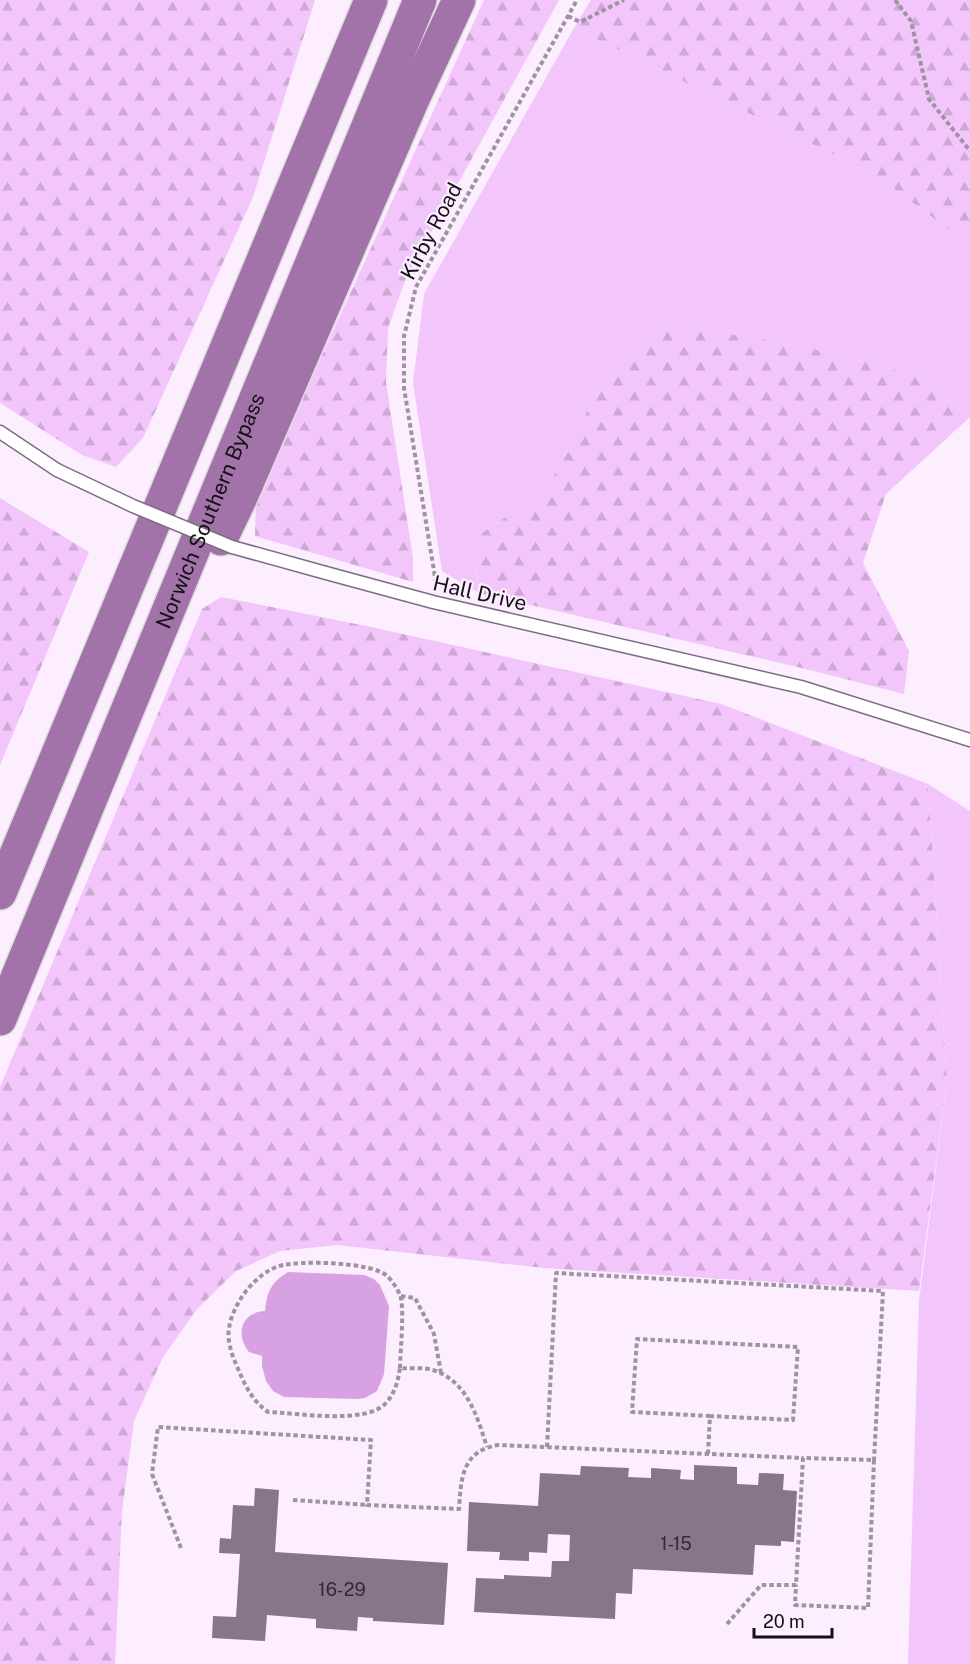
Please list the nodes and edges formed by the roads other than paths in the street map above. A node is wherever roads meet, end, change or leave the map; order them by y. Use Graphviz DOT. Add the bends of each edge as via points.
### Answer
graph roads {
  1 [pos="361,0"];
  2 [pos="371,0"];
  3 [pos="420,0"];
  4 [pos="459,0"];
  5 [pos="278,226"];
  6 [pos="0,432"];
  7 [pos="970,740"];
  8 [pos="0,893"];
  9 [pos="47,907"];
  10 [pos="0,1019"];
  1 -- 5 [label="highway"];
  2 -- 5 [label="highway"];
  3 -- 9 [label="highway, Norwich Southern Bypass"];
  4 -- 9 [label="highway" via="242,495"];
  5 -- 8 [label="highway"];
  6 -- 7 [label="lane, Hall Drive, bridge" via="57,470 232,547 445,605 801,687"];
  9 -- 10 [label="highway, Norwich Southern Bypass"];
}
